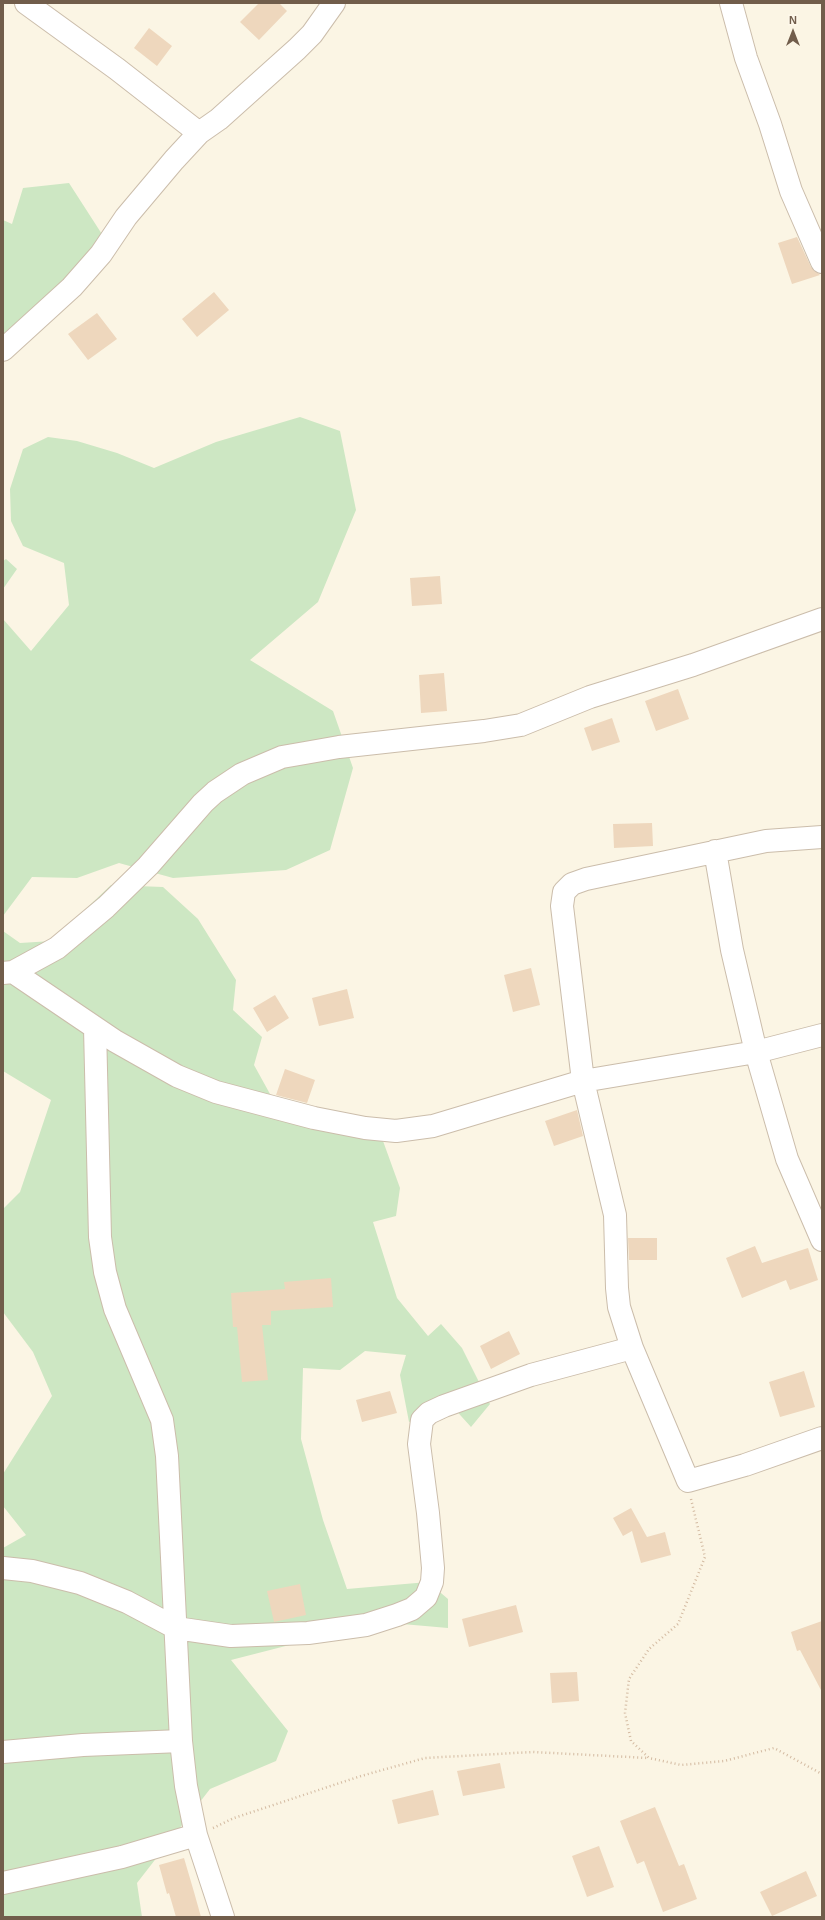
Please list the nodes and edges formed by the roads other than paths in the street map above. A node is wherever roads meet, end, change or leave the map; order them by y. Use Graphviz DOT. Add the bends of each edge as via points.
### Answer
graph roads {
  1 [pos="26,3"];
  2 [pos="334,3"];
  3 [pos="731,3"];
  4 [pos="199,133"];
  5 [pos="822,262"];
  6 [pos="3,350"];
  7 [pos="822,619"];
  8 [pos="822,837"];
  9 [pos="715,851"];
  10 [pos="8,973"];
  11 [pos="95,1028"];
  12 [pos="822,1035"];
  13 [pos="756,1052"];
  14 [pos="583,1081"];
  15 [pos="822,1240"];
  16 [pos="632,1348"];
  17 [pos="822,1438"];
  18 [pos="3,1568"];
  19 [pos="176,1628"];
  20 [pos="181,1741"];
  21 [pos="3,1752"];
  22 [pos="196,1835"];
  23 [pos="3,1883"];
  24 [pos="223,1917"];
  1 -- 4 [label="street"];
  2 -- 4 [label="street" via="302,44 230,110"];
  3 -- 5 [label="street" via="746,58 791,190"];
  4 -- 6 [label="street" via="136,206 101,254 72,287"];
  7 -- 10 [label="street" via="693,665 590,697 521,725 339,747 282,758 242,774 214,792 148,866 106,907 57,948"];
  8 -- 9 [label="street" via="773,840"];
  9 -- 13 [label="street" via="732,950"];
  9 -- 14 [label="street" via="586,879 572,884 564,892 562,906"];
  10 -- 11 [label="street"];
  11 -- 14 [label="street" via="177,1076 216,1092 314,1118 364,1128 396,1131 433,1126"];
  11 -- 19 [label="street" via="100,1237 105,1272 115,1309 162,1420 167,1456"];
  12 -- 13 [label="street"];
  13 -- 14 [label="street"];
  13 -- 15 [label="street" via="787,1159"];
  14 -- 16 [label="street" via="615,1215 617,1288"];
  16 -- 17 [label="street" via="688,1481 745,1466"];
  16 -- 19 [label="street" via="531,1375 444,1406 429,1413 422,1420 419,1444 430,1537 432,1582 426,1597 412,1609 366,1625 308,1633 232,1636"];
  18 -- 19 [label="street" via="32,1571 80,1583 127,1602"];
  19 -- 20 [label="street"];
  20 -- 21 [label="street" via="83,1745"];
  20 -- 22 [label="street" via="186,1786"];
  22 -- 23 [label="street" via="122,1857"];
  22 -- 24 [label="street"];
}
